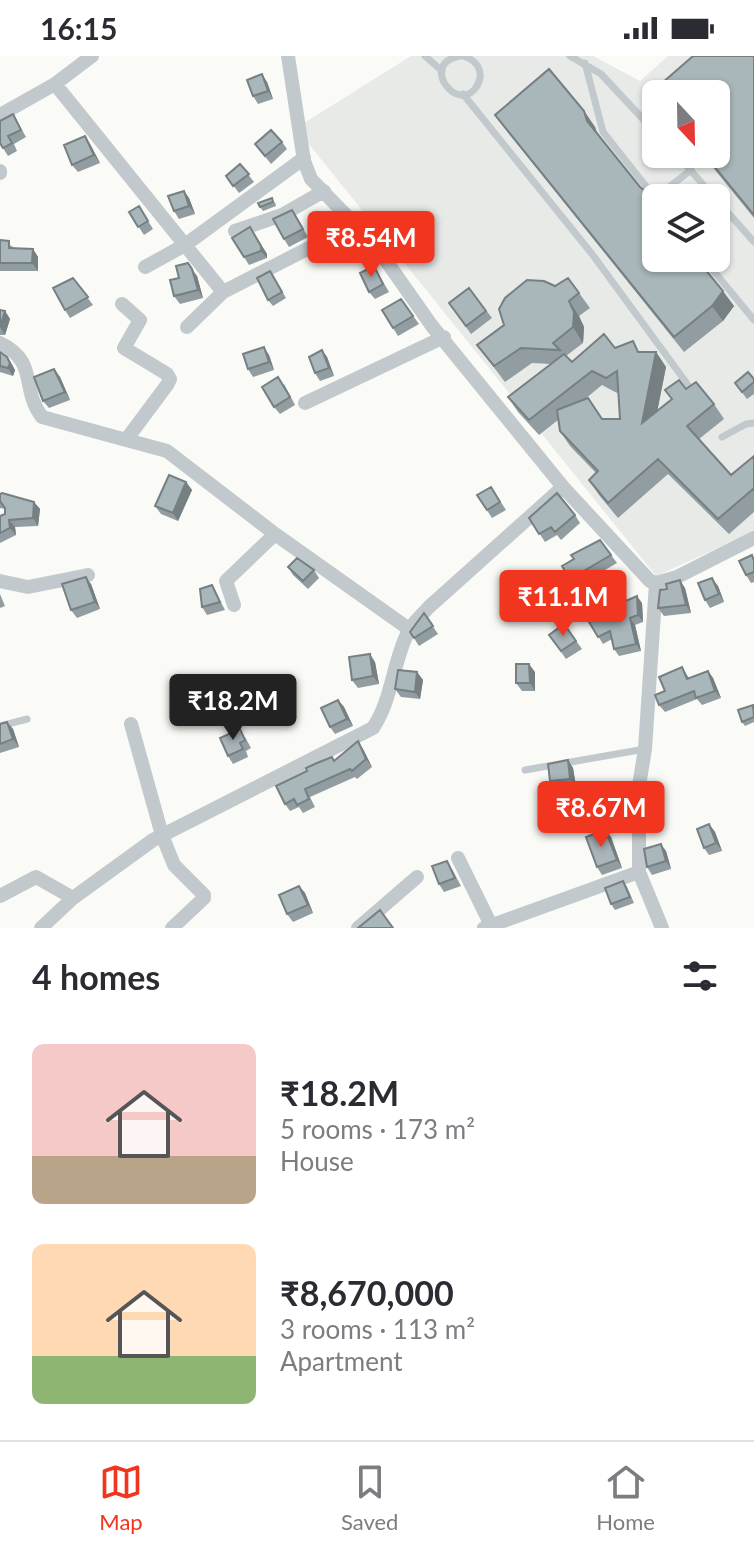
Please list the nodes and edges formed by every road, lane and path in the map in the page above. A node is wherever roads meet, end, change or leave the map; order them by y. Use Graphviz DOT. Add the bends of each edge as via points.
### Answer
graph roads {
  1 [pos="92,56"];
  2 [pos="288,56"];
  3 [pos="425,56"];
  4 [pos="570,56"];
  5 [pos="467,57"];
  6 [pos="585,63"];
  7 [pos="442,71"];
  8 [pos="55,84"];
  9 [pos="463,94"];
  10 [pos="0,115"];
  11 [pos="642,118"];
  12 [pos="304,158"];
  13 [pos="691,170"];
  14 [pos="645,184"];
  15 [pos="674,184"];
  16 [pos="704,184"];
  17 [pos="324,191"];
  18 [pos="730,214"];
  19 [pos="356,224"];
  20 [pos="235,231"];
  21 [pos="754,242"];
  22 [pos="185,245"];
  23 [pos="145,267"];
  24 [pos="715,272"];
  25 [pos="223,292"];
  26 [pos="122,304"];
  27 [pos="754,320"];
  28 [pos="187,327"];
  29 [pos="444,337"];
  30 [pos="0,343"];
  31 [pos="691,389"];
  32 [pos="305,403"];
  33 [pos="754,423"];
  34 [pos="722,437"];
  35 [pos="126,440"];
  36 [pos="563,487"];
  37 [pos="275,534"];
  38 [pos="754,538"];
  39 [pos="88,575"];
  40 [pos="0,581"];
  41 [pos="656,583"];
  42 [pos="234,605"];
  43 [pos="409,629"];
  44 [pos="27,719"];
  45 [pos="131,724"];
  46 [pos="0,726"];
  47 [pos="645,749"];
  48 [pos="525,770"];
  49 [pos="162,835"];
  50 [pos="458,858"];
  51 [pos="639,872"];
  52 [pos="417,877"];
  53 [pos="0,896"];
  54 [pos="73,898"];
  55 [pos="488,927"];
  56 [pos="41,928"];
  57 [pos="172,928"];
  58 [pos="358,928"];
  59 [pos="662,928"];
  1 -- 8 [label="street"];
  2 -- 12 [label="street"];
  3 -- 7 [label="lane"];
  4 -- 6 [label="lane"];
  5 -- 7 [label="lane" via="446,63"];
  5 -- 9 [label="lane" via="481,74 472,91"];
  6 -- 11 [label="lane"];
  6 -- 14 [label="lane" via="603,132"];
  7 -- 9 [label="lane" via="447,88"];
  8 -- 10 [label="street"];
  8 -- 22 [label="street"];
  9 -- 31 [label="lane" via="592,254"];
  12 -- 17 [label="street" via="311,179"];
  12 -- 22 [label="street"];
  13 -- 15 [label="lane"];
  13 -- 16 [label="lane"];
  17 -- 19 [label="street"];
  17 -- 20 [label="street" via="282,215"];
  18 -- 21 [label="lane"];
  19 -- 25 [label="street"];
  19 -- 29 [label="street"];
  22 -- 23 [label="street"];
  22 -- 25 [label="street"];
  24 -- 27 [label="lane"];
  25 -- 28 [label="street"];
  26 -- 35 [label="street" via="140,320 124,348 170,379"];
  29 -- 32 [label="street"];
  29 -- 36 [label="street"];
  30 -- 35 [label="street" via="25,364 33,405 42,417"];
  33 -- 34 [label="lane"];
  35 -- 37 [label="street" via="167,451"];
  36 -- 41 [label="street"];
  36 -- 43 [label="street"];
  37 -- 42 [label="street" via="226,581"];
  37 -- 43 [label="street"];
  38 -- 41 [label="street"];
  39 -- 40 [label="street" via="28,587"];
  41 -- 47 [label="street"];
  43 -- 49 [label="street" via="373,728"];
  44 -- 46 [label="lane"];
  45 -- 49 [label="street"];
  47 -- 48 [label="lane"];
  47 -- 51 [label="street" via="639,786"];
  49 -- 54 [label="street"];
  49 -- 57 [label="street" via="174,865 204,895"];
  50 -- 55 [label="street"];
  51 -- 55 [label="street"];
  51 -- 59 [label="street"];
  52 -- 58 [label="street"];
  53 -- 54 [label="street" via="36,877"];
  54 -- 56 [label="street"];
}
